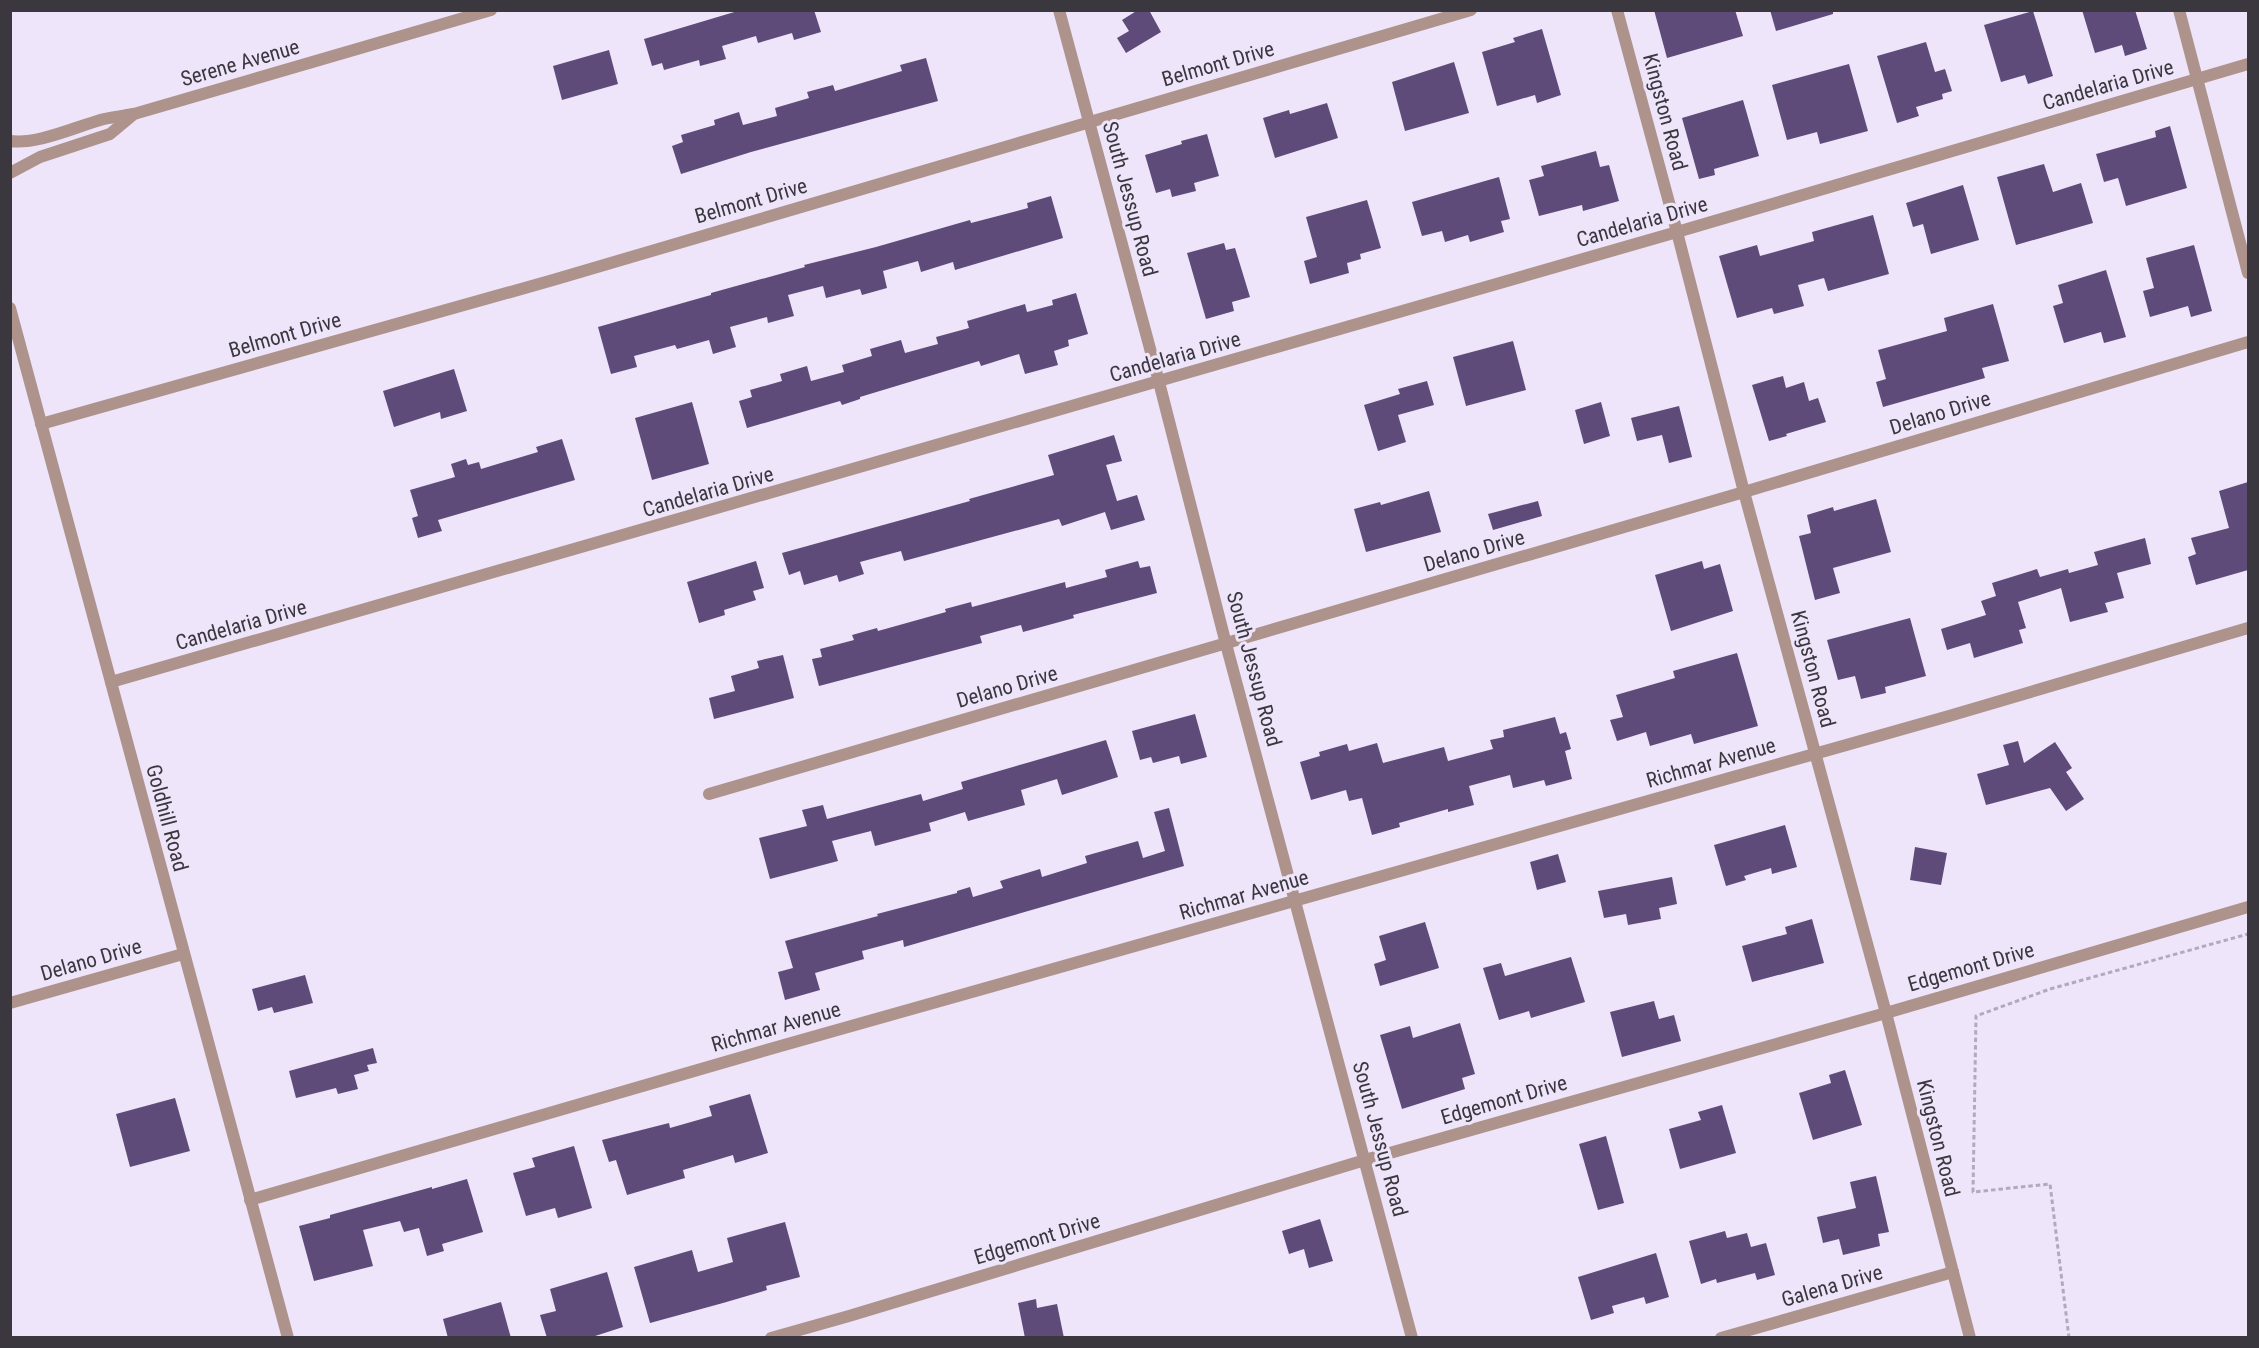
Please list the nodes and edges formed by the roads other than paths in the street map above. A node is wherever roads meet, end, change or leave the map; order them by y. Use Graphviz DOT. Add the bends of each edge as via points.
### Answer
graph roads {
  1 [pos="491,10"];
  2 [pos="1059,10"];
  3 [pos="1471,10"];
  4 [pos="1617,10"];
  5 [pos="2179,10"];
  6 [pos="2248,64"];
  7 [pos="2198,79"];
  8 [pos="134,114"];
  9 [pos="1090,122"];
  10 [pos="10,141"];
  11 [pos="10,173"];
  12 [pos="1677,232"];
  13 [pos="2248,273"];
  14 [pos="10,308"];
  15 [pos="2248,342"];
  16 [pos="1160,382"];
  17 [pos="41,424"];
  18 [pos="1744,492"];
  19 [pos="2248,628"];
  20 [pos="1226,644"];
  21 [pos="111,682"];
  22 [pos="1816,753"];
  23 [pos="709,794"];
  24 [pos="1296,901"];
  25 [pos="2248,907"];
  26 [pos="183,954"];
  27 [pos="10,1003"];
  28 [pos="1886,1012"];
  29 [pos="1365,1160"];
  30 [pos="250,1200"];
  31 [pos="1953,1272"];
  32 [pos="288,1338"];
  33 [pos="771,1338"];
  34 [pos="1412,1338"];
  35 [pos="1721,1338"];
  36 [pos="1970,1338"];
  1 -- 8 [label="street, Serene Avenue"];
  2 -- 9 [label="street, South Jessup Road"];
  3 -- 9 [label="street, Belmont Drive"];
  4 -- 12 [label="street, Kingston Road"];
  5 -- 7 [label="street"];
  6 -- 7 [label="street, Candelaria Drive"];
  7 -- 12 [label="street, Candelaria Drive"];
  7 -- 13 [label="street"];
  8 -- 10 [label="street" via="36,139"];
  8 -- 11 [label="street, Serene Avenue" via="110,134 40,156"];
  9 -- 16 [label="street, South Jessup Road"];
  9 -- 17 [label="street, Belmont Drive" via="542,283"];
  12 -- 16 [label="street, Candelaria Drive"];
  12 -- 18 [label="street, Kingston Road"];
  14 -- 17 [label="street, Goldhill Road"];
  15 -- 18 [label="street, Delano Drive"];
  16 -- 20 [label="street, South Jessup Road"];
  16 -- 21 [label="street, Candelaria Drive"];
  17 -- 21 [label="street, Goldhill Road"];
  18 -- 20 [label="street, Delano Drive"];
  18 -- 22 [label="street, Kingston Road"];
  19 -- 22 [label="street, Richmar Avenue"];
  20 -- 23 [label="street, Delano Drive"];
  20 -- 24 [label="street, South Jessup Road"];
  21 -- 26 [label="street, Goldhill Road"];
  22 -- 24 [label="street, Richmar Avenue"];
  22 -- 28 [label="street, Kingston Road"];
  24 -- 29 [label="street, South Jessup Road"];
  24 -- 30 [label="street, Richmar Avenue"];
  25 -- 28 [label="street, Edgemont Drive"];
  26 -- 27 [label="street, Delano Drive"];
  26 -- 30 [label="street, Goldhill Road"];
  28 -- 29 [label="street, Edgemont Drive"];
  28 -- 31 [label="street, Kingston Road"];
  29 -- 33 [label="street, Edgemont Drive"];
  29 -- 34 [label="street, South Jessup Road"];
  30 -- 32 [label="street, Goldhill Road"];
  31 -- 35 [label="street, Galena Drive"];
  31 -- 36 [label="street, Kingston Road"];
}
